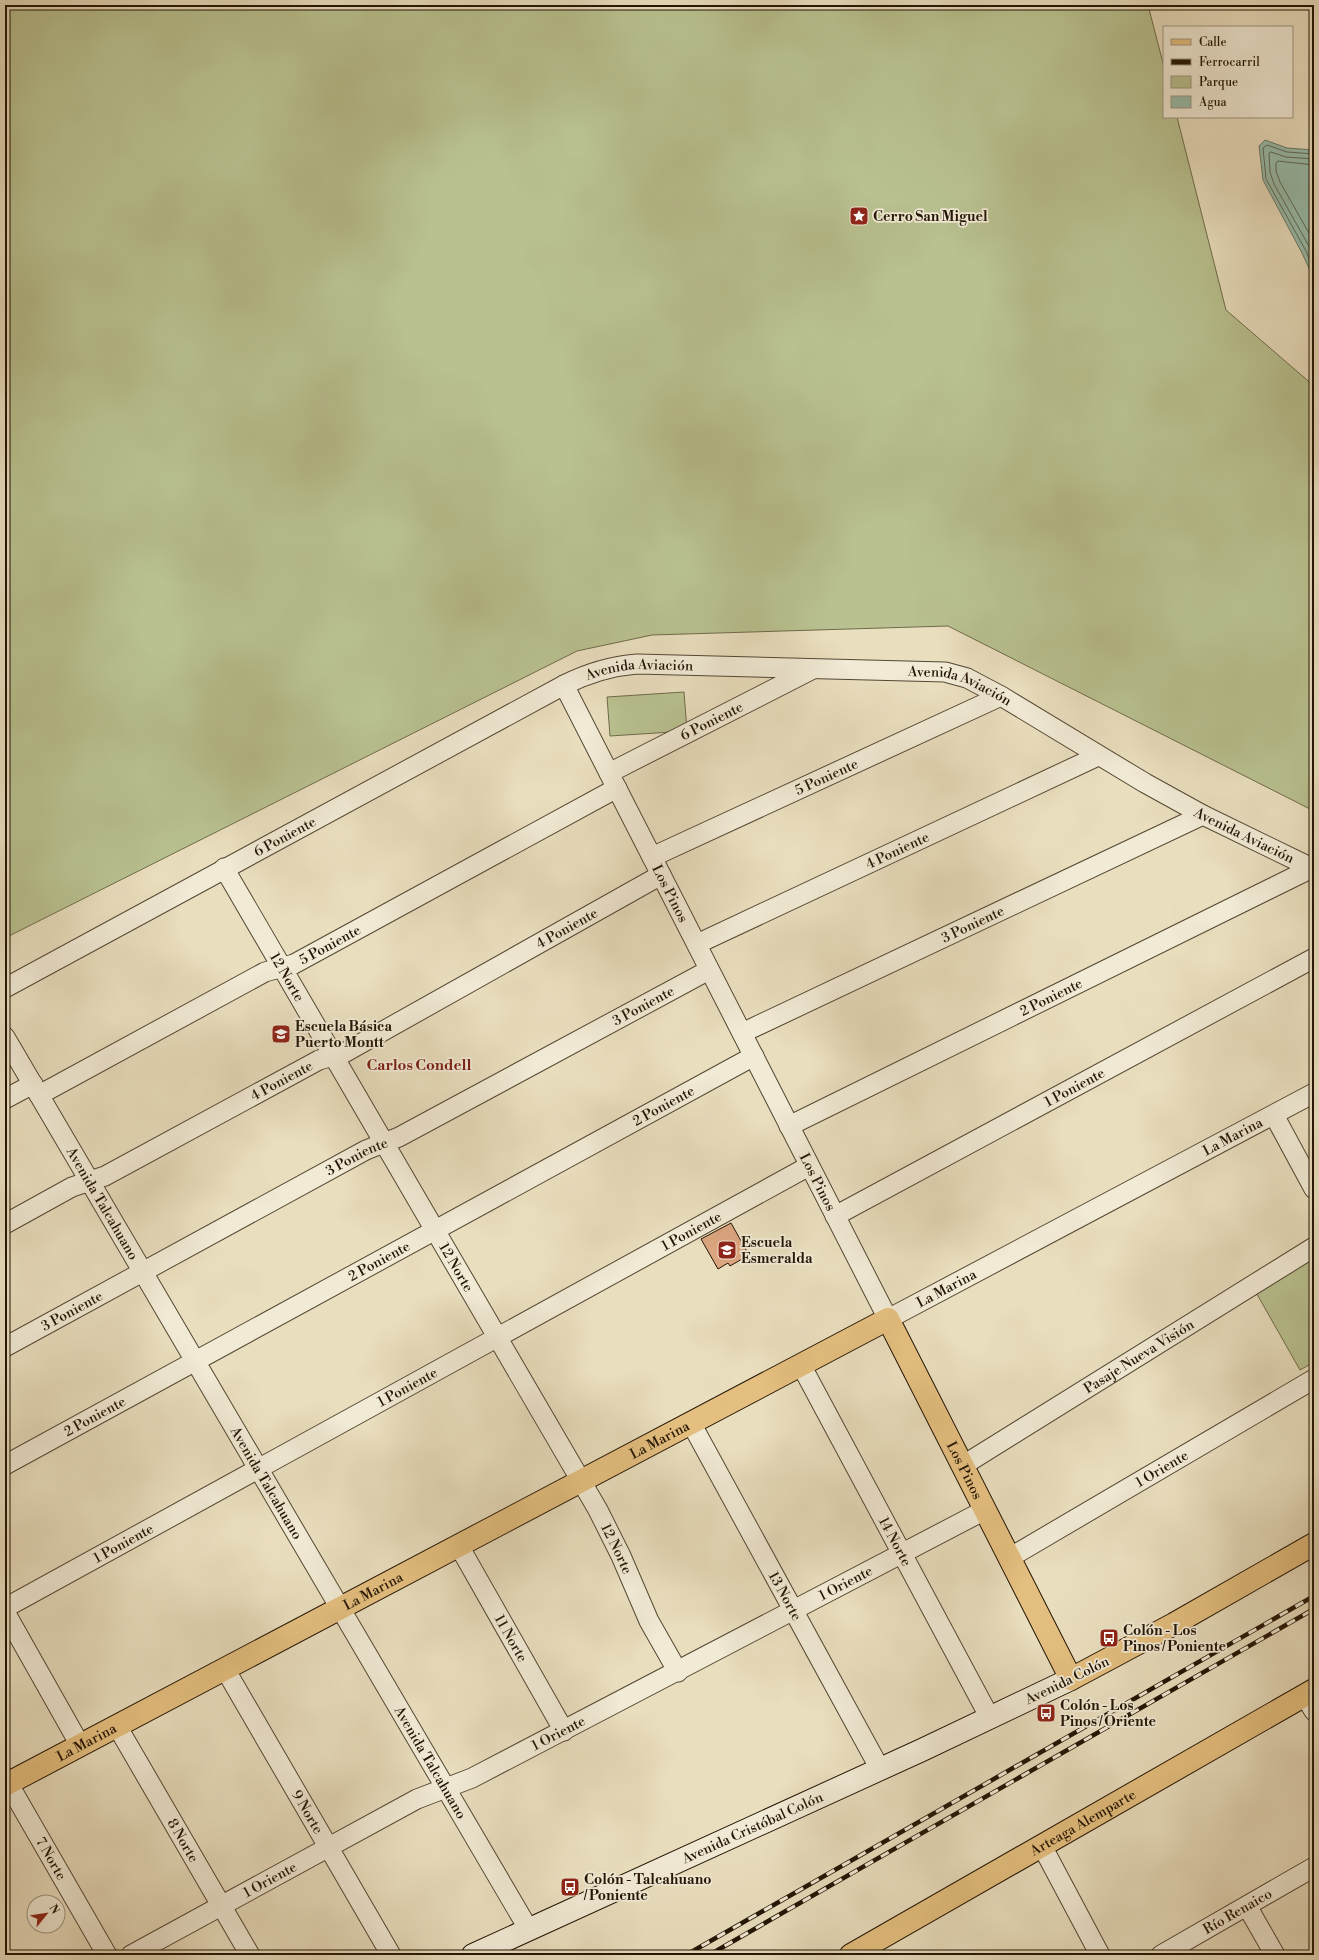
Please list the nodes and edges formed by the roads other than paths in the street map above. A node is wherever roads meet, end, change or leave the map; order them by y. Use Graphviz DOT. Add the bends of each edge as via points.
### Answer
graph roads {
  1 [pos="814,668"];
  2 [pos="564,685"];
  3 [pos="1001,696"];
  4 [pos="1098,756"];
  5 [pos="613,781"];
  6 [pos="1203,815"];
  7 [pos="652,856"];
  8 [pos="224,868"];
  9 [pos="1313,869"];
  10 [pos="661,876"];
  11 [pos="696,944"];
  12 [pos="1314,958"];
  13 [pos="281,968"];
  14 [pos="710,970"];
  15 [pos="5,988"];
  16 [pos="742,1033"];
  17 [pos="5,1037"];
  18 [pos="333,1056"];
  19 [pos="754,1056"];
  20 [pos="36,1089"];
  21 [pos="1314,1093"];
  22 [pos="5,1099"];
  23 [pos="1274,1115"];
  24 [pos="789,1126"];
  25 [pos="384,1143"];
  26 [pos="809,1166"];
  27 [pos="90,1181"];
  28 [pos="1314,1189"];
  29 [pos="835,1216"];
  30 [pos="5,1224"];
  31 [pos="435,1230"];
  32 [pos="1314,1247"];
  33 [pos="143,1272"];
  34 [pos="888,1320"];
  35 [pos="497,1338"];
  36 [pos="5,1348"];
  37 [pos="195,1361"];
  38 [pos="801,1365"];
  39 [pos="1314,1379"];
  40 [pos="691,1423"];
  41 [pos="5,1465"];
  42 [pos="962,1466"];
  43 [pos="258,1469"];
  44 [pos="581,1481"];
  45 [pos="985,1510"];
  46 [pos="1314,1544"];
  47 [pos="459,1546"];
  48 [pos="903,1554"];
  49 [pos="1009,1558"];
  50 [pos="5,1608"];
  51 [pos="340,1608"];
  52 [pos="793,1611"];
  53 [pos="5,1612"];
  54 [pos="225,1669"];
  55 [pos="678,1672"];
  56 [pos="1071,1679"];
  57 [pos="1311,1699"];
  58 [pos="990,1718"];
  59 [pos="117,1726"];
  60 [pos="564,1731"];
  61 [pos="80,1745"];
  62 [pos="922,1750"];
  63 [pos="880,1769"];
  64 [pos="7,1784"];
  65 [pos="446,1788"];
  66 [pos="1042,1846"];
  67 [pos="329,1847"];
  68 [pos="1314,1867"];
  69 [pos="221,1906"];
  70 [pos="1247,1906"];
  71 [pos="529,1930"];
  72 [pos="107,1955"];
  73 [pos="131,1955"];
  74 [pos="250,1955"];
  75 [pos="391,1955"];
  76 [pos="473,1955"];
  77 [pos="851,1955"];
  78 [pos="1100,1955"];
  79 [pos="1161,1955"];
  80 [pos="1275,1955"];
  1 -- 2 [label="street, Avenida Aviación" via="638,664 588,674"];
  1 -- 3 [label="street, Avenida Aviación" via="945,672 972,680"];
  1 -- 5 [label="street, 6 Poniente"];
  2 -- 5 [label="street, Los Pinos"];
  2 -- 8 [label="street, 6 Poniente"];
  3 -- 4 [label="street, Avenida Aviación"];
  3 -- 7 [label="street, 5 Poniente"];
  4 -- 6 [label="street, Avenida Aviación"];
  4 -- 11 [label="street, 4 Poniente"];
  5 -- 7 [label="street, Los Pinos"];
  5 -- 13 [label="street, 5 Poniente" via="294,964"];
  6 -- 9 [label="street, Avenida Aviación"];
  6 -- 16 [label="street, 3 Poniente"];
  7 -- 10 [label="street, Los Pinos"];
  8 -- 13 [label="street, 12 Norte"];
  8 -- 15 [label="street, 6 Poniente"];
  9 -- 24 [label="street, 2 Poniente"];
  10 -- 11 [label="street, Los Pinos"];
  10 -- 18 [label="street, 4 Poniente" via="344,1053"];
  11 -- 14 [label="street, Los Pinos"];
  12 -- 29 [label="street, 1 Poniente"];
  13 -- 18 [label="street, 12 Norte"];
  13 -- 20 [label="street, 5 Poniente" via="265,972"];
  14 -- 16 [label="street, Los Pinos"];
  14 -- 25 [label="street, 3 Poniente"];
  16 -- 19 [label="street, Los Pinos"];
  17 -- 20 [label="street, Avenida Talcahuano"];
  18 -- 25 [label="street, 12 Norte"];
  18 -- 27 [label="street, 4 Poniente" via="319,1060 105,1176"];
  19 -- 24 [label="street, Los Pinos"];
  19 -- 31 [label="street, 2 Poniente"];
  20 -- 22 [label="street, 5 Poniente"];
  20 -- 27 [label="street, Avenida Talcahuano"];
  21 -- 23 [label="street, La Marina"];
  23 -- 28 [label="street"];
  23 -- 34 [label="street, La Marina"];
  24 -- 26 [label="street, Los Pinos"];
  25 -- 31 [label="street, 12 Norte"];
  25 -- 33 [label="street, 3 Poniente" via="366,1150"];
  26 -- 29 [label="street, Los Pinos"];
  26 -- 35 [label="street, 1 Poniente"];
  27 -- 30 [label="street, 4 Poniente" via="72,1187"];
  27 -- 33 [label="street, Avenida Talcahuano"];
  29 -- 34 [label="street, Los Pinos"];
  31 -- 35 [label="street, 12 Norte"];
  31 -- 37 [label="street, 2 Poniente"];
  32 -- 42 [label="street, Pasaje Nueva Visión"];
  33 -- 36 [label="street, 3 Poniente"];
  33 -- 37 [label="street, Avenida Talcahuano"];
  34 -- 38 [label="main road, La Marina"];
  34 -- 42 [label="main road, Los Pinos"];
  35 -- 43 [label="street, 1 Poniente"];
  35 -- 44 [label="street, 12 Norte"];
  37 -- 41 [label="street, 2 Poniente"];
  37 -- 43 [label="street, Avenida Talcahuano"];
  38 -- 40 [label="main road, La Marina"];
  38 -- 48 [label="street, 14 Norte"];
  39 -- 49 [label="street, 1 Oriente"];
  40 -- 44 [label="main road, La Marina"];
  40 -- 52 [label="street, 13 Norte"];
  42 -- 45 [label="main road, Los Pinos"];
  43 -- 50 [label="street, 1 Poniente"];
  43 -- 51 [label="street, Avenida Talcahuano"];
  44 -- 47 [label="main road, La Marina"];
  44 -- 55 [label="street, 12 Norte" via="611,1536 649,1622"];
  45 -- 48 [label="street, 1 Oriente"];
  45 -- 49 [label="main road, Los Pinos"];
  46 -- 56 [label="main road, Avenida Colón"];
  47 -- 51 [label="main road, La Marina"];
  47 -- 60 [label="street, 11 Norte"];
  48 -- 52 [label="street, 1 Oriente"];
  48 -- 58 [label="street, 14 Norte"];
  49 -- 56 [label="main road, Los Pinos"];
  51 -- 54 [label="main road, La Marina"];
  51 -- 65 [label="street, Avenida Talcahuano"];
  52 -- 55 [label="street, 1 Oriente"];
  52 -- 63 [label="street, 13 Norte"];
  53 -- 61 [label="street"];
  54 -- 59 [label="main road, La Marina"];
  54 -- 67 [label="street, 9 Norte"];
  55 -- 60 [label="street, 1 Oriente"];
  56 -- 58 [label="street, Avenida Colón"];
  57 -- 66 [label="main road, Arteaga Alemparte"];
  58 -- 62 [label="street, Avenida Colón"];
  59 -- 61 [label="main road, La Marina"];
  59 -- 69 [label="street, 8 Norte"];
  60 -- 65 [label="street, 1 Oriente" via="472,1778"];
  61 -- 64 [label="main road, La Marina"];
  62 -- 63 [label="street, Avenida Cristóbal Colón"];
  63 -- 71 [label="street, Avenida Cristóbal Colón"];
  64 -- 72 [label="street, 7 Norte"];
  65 -- 67 [label="street, 1 Oriente" via="417,1799"];
  65 -- 71 [label="street, Avenida Talcahuano"];
  66 -- 77 [label="main road, Arteaga Alemparte"];
  66 -- 78 [label="street"];
  67 -- 69 [label="street, 1 Oriente"];
  67 -- 75 [label="street, 9 Norte"];
  68 -- 70 [label="street, Río Renaico"];
  69 -- 73 [label="street, 1 Oriente"];
  69 -- 74 [label="street, 8 Norte"];
  70 -- 79 [label="street, Río Renaico"];
  70 -- 80 [label="street"];
  71 -- 76 [label="street, Avenida Cristóbal Colón"];
}
